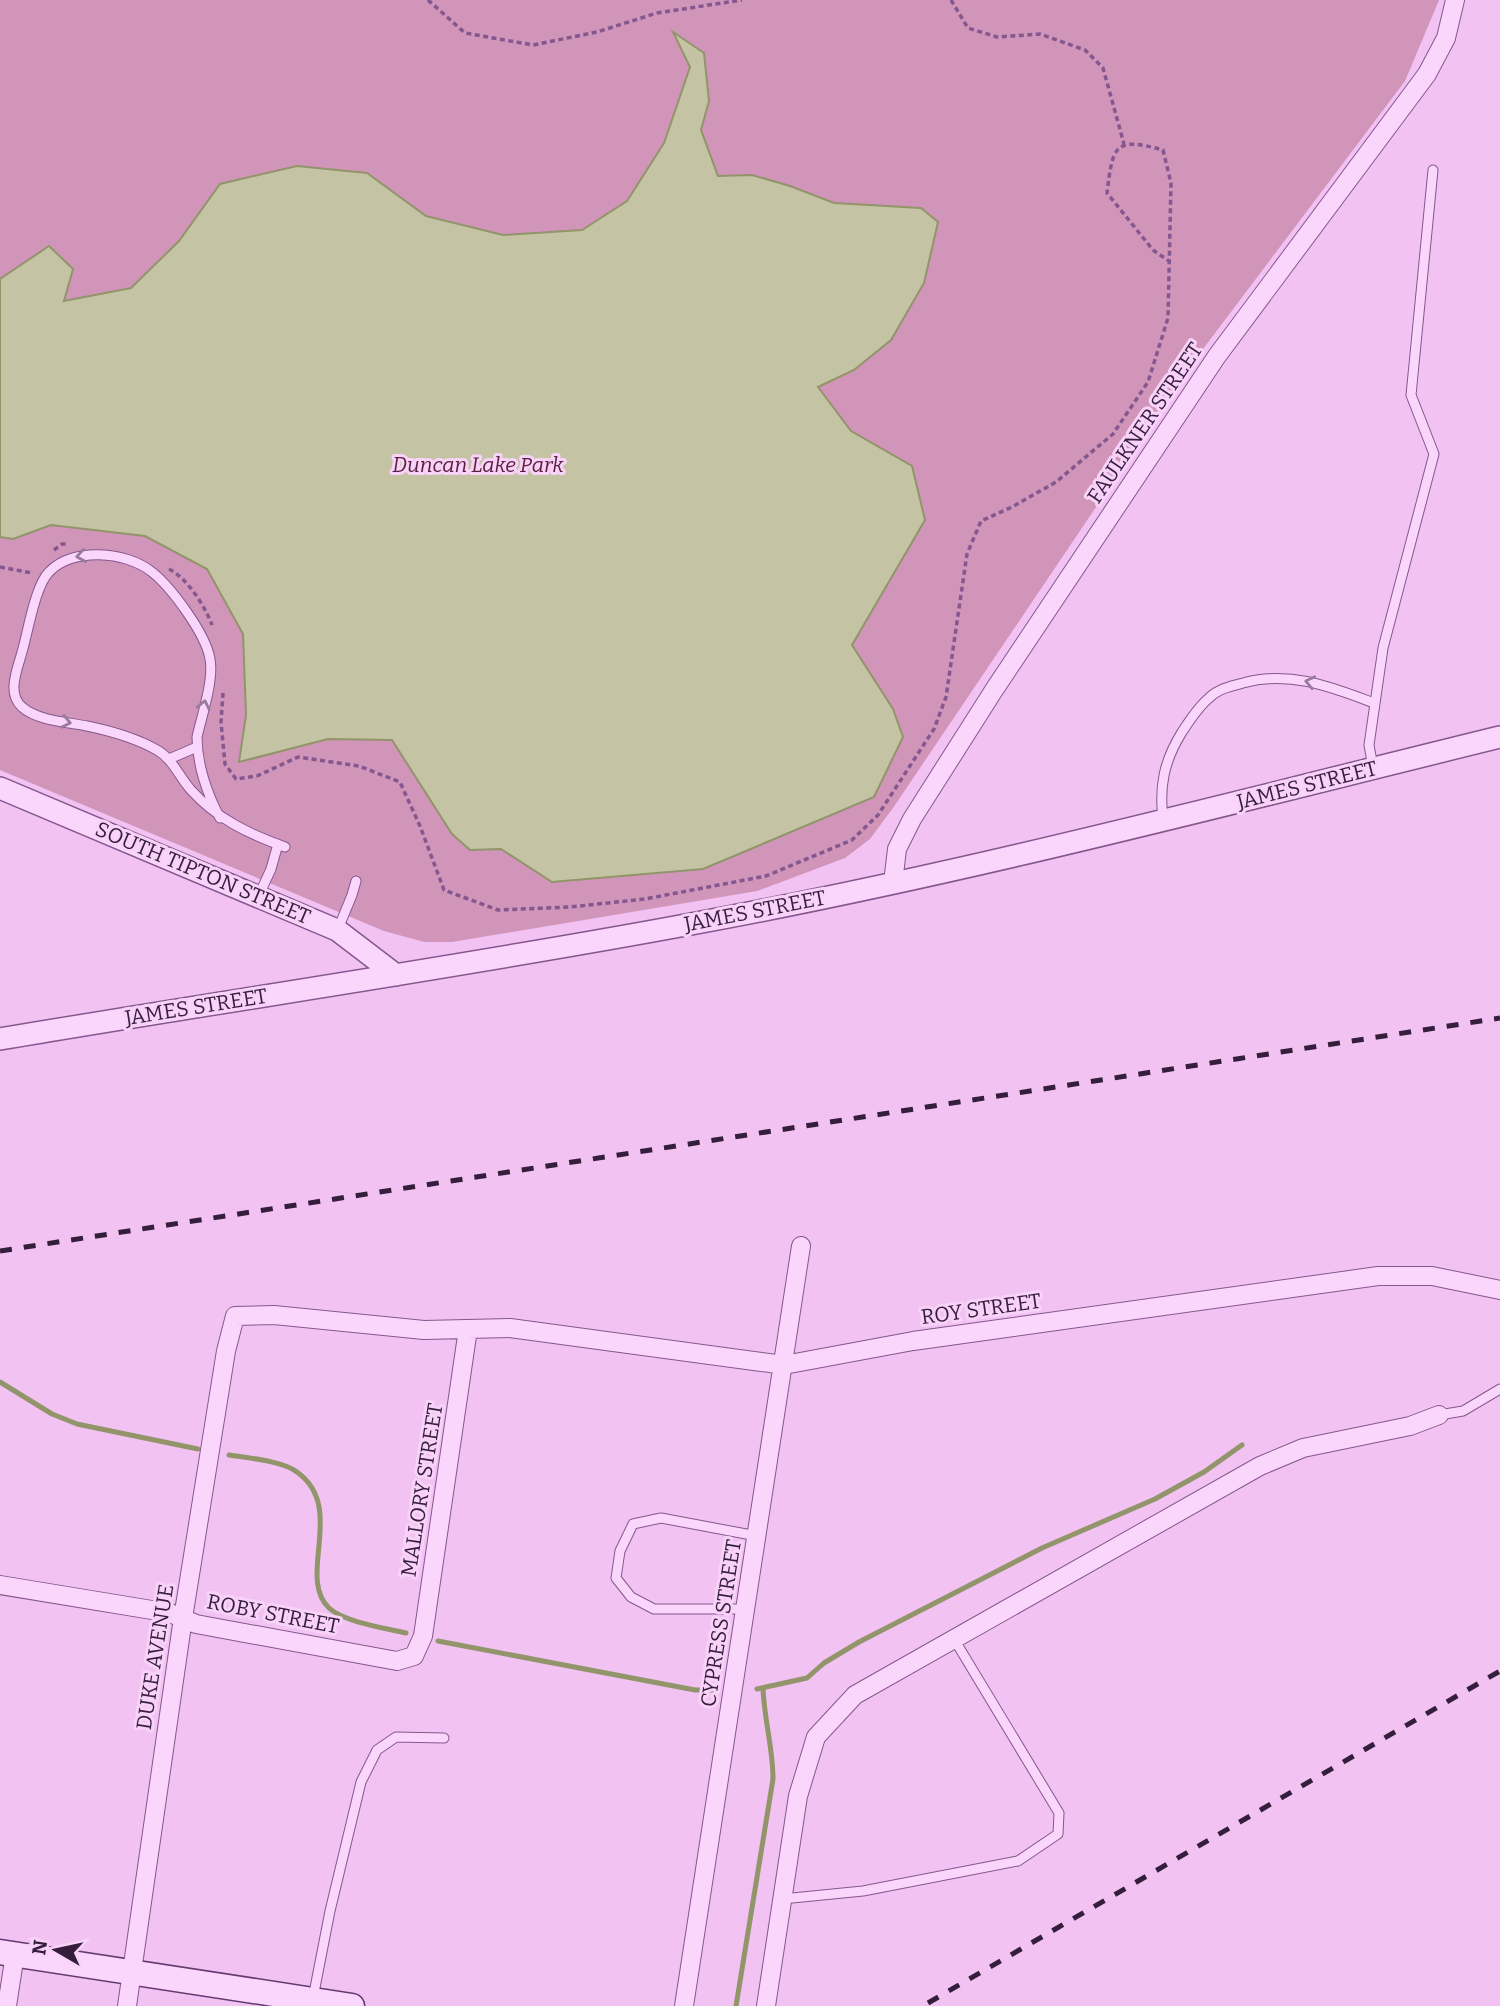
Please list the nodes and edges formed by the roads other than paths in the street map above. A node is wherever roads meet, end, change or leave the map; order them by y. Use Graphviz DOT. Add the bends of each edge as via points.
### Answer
graph roads {
  1 [pos="1455,0"];
  2 [pos="1433,170"];
  3 [pos="1374,703"];
  4 [pos="1500,737"];
  5 [pos="197,747"];
  6 [pos="169,759"];
  7 [pos="1373,768"];
  8 [pos="0,788"];
  9 [pos="220,818"];
  10 [pos="1163,820"];
  11 [pos="356,881"];
  12 [pos="893,883"];
  13 [pos="258,897"];
  14 [pos="337,930"];
  15 [pos="396,975"];
  16 [pos="0,1039"];
  17 [pos="801,1246"];
  18 [pos="1500,1290"];
  19 [pos="235,1316"];
  20 [pos="468,1329"];
  21 [pos="783,1365"];
  22 [pos="1500,1389"];
  23 [pos="1439,1415"];
  24 [pos="757,1536"];
  25 [pos="0,1585"];
  26 [pos="746,1609"];
  27 [pos="183,1618"];
  28 [pos="954,1639"];
  29 [pos="414,1657"];
  30 [pos="444,1738"];
  31 [pos="782,1899"];
  32 [pos="7,1953"];
  33 [pos="132,1972"];
  34 [pos="313,2000"];
  35 [pos="7,2006"];
  36 [pos="127,2006"];
  37 [pos="352,2006"];
  38 [pos="684,2006"];
  39 [pos="766,2006"];
  1 -- 12 [label="street, FAULKNER STREET" via="1446,38 1427,74 1217,356 994,690 912,819 897,849"];
  2 -- 3 [label="lane" via="1411,395 1434,454 1383,648"];
  3 -- 7 [label="lane" via="1369,745"];
  3 -- 10 [label="lane, one-way" via="1287,677 1226,687 1210,696 1172,748 1162,779"];
  4 -- 7 [label="street, JAMES STREET"];
  5 -- 6 [label="lane"];
  5 -- 6 [label="lane, one-way" via="210,657 169,589 137,563 97,554 59,562 46,575 16,674 15,698 33,713 144,743"];
  5 -- 9 [label="lane"];
  6 -- 9 [label="lane" via="192,792"];
  7 -- 10 [label="street, JAMES STREET"];
  8 -- 13 [label="street, SOUTH TIPTON STREET"];
  9 -- 13 [label="lane" via="282,846"];
  10 -- 12 [label="street, JAMES STREET"];
  11 -- 14 [label="lane"];
  12 -- 15 [label="street, JAMES STREET" via="691,924"];
  13 -- 14 [label="street, SOUTH TIPTON STREET"];
  14 -- 15 [label="street, SOUTH TIPTON STREET"];
  15 -- 16 [label="street, JAMES STREET"];
  17 -- 21 [label="street, CYPRESS STREET"];
  18 -- 21 [label="street, ROY STREET" via="1432,1276 1378,1276 913,1341"];
  19 -- 20 [label="street, ROY STREET"];
  19 -- 27 [label="street, DUKE AVENUE"];
  20 -- 21 [label="street, ROY STREET" via="510,1328"];
  20 -- 29 [label="street, MALLORY STREET" via="423,1636"];
  21 -- 24 [label="street, CYPRESS STREET"];
  22 -- 23 [label="lane" via="1463,1411"];
  23 -- 28 [label="street" via="1409,1426 1303,1448 1260,1466"];
  24 -- 26 [label="street, CYPRESS STREET"];
  24 -- 26 [label="lane" via="661,1518 634,1524 620,1551 616,1578 631,1597 654,1609"];
  25 -- 27 [label="street, ROBY STREET"];
  26 -- 38 [label="street, CYPRESS STREET"];
  27 -- 29 [label="street, ROBY STREET" via="397,1661"];
  27 -- 33 [label="street, DUKE AVENUE"];
  28 -- 31 [label="street" via="855,1695 817,1737 798,1796"];
  28 -- 31 [label="lane" via="1059,1813 1058,1834 1018,1861 863,1891"];
  30 -- 34 [label="lane" via="397,1737 377,1750 361,1782"];
  31 -- 39 [label="street"];
  32 -- 33 [label="main road"];
  32 -- 35 [label="street"];
  33 -- 34 [label="main road"];
  33 -- 36 [label="street, DUKE AVENUE"];
  34 -- 37 [label="main road"];
}
